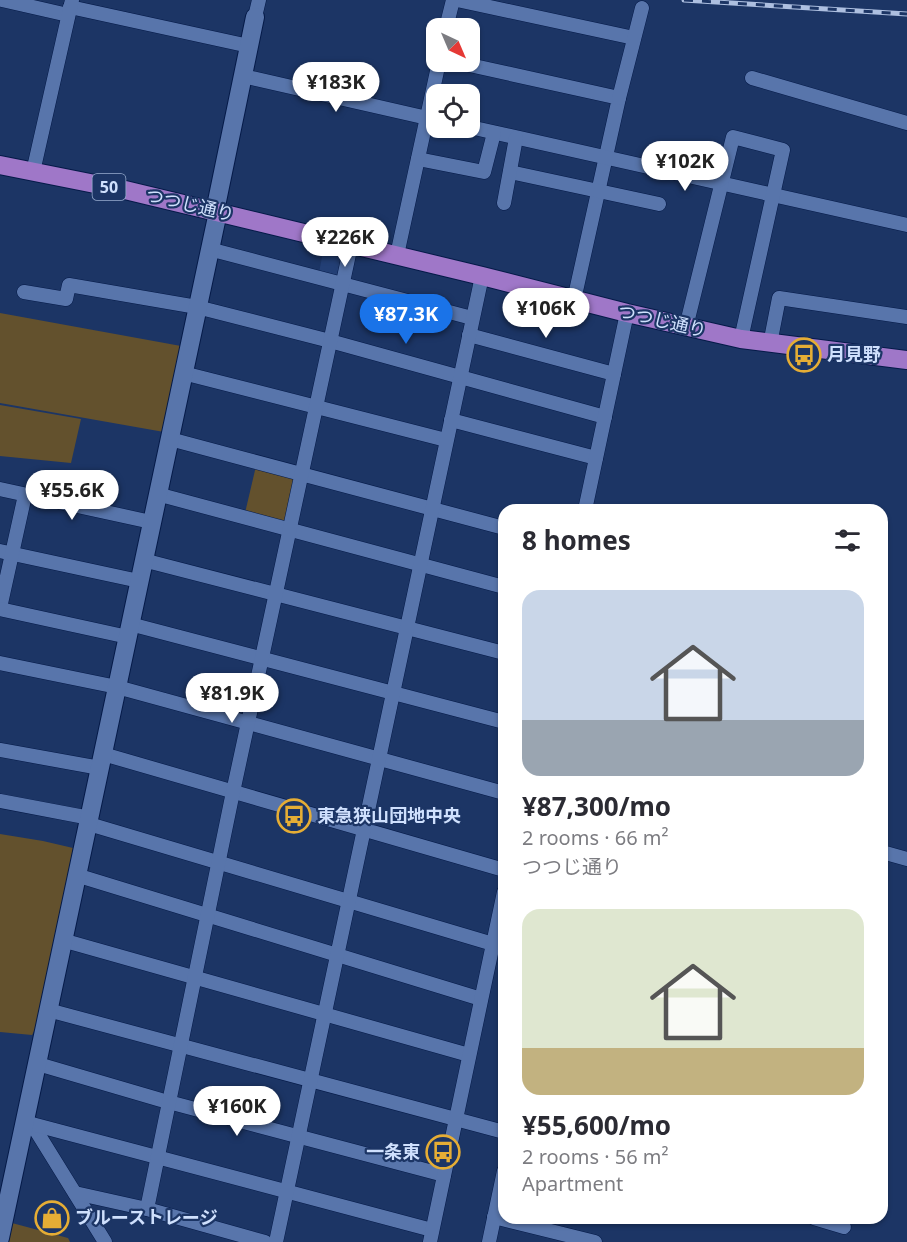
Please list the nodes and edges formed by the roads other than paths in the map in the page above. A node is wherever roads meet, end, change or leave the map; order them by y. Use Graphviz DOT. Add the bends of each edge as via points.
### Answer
graph roads {
  1 [pos="2,0"];
  2 [pos="455,0"];
  3 [pos="70,7"];
  4 [pos="257,8"];
  5 [pos="642,8"];
  6 [pos="449,18"];
  7 [pos="634,38"];
  8 [pos="249,46"];
  9 [pos="480,67"];
  10 [pos="243,76"];
  11 [pos="752,78"];
  12 [pos="619,98"];
  13 [pos="426,118"];
  14 [pos="907,123"];
  15 [pos="480,130"];
  16 [pos="494,133"];
  17 [pos="426,136"];
  18 [pos="516,138"];
  19 [pos="607,158"];
  20 [pos="418,159"];
  21 [pos="0,165"];
  22 [pos="33,172"];
  23 [pos="510,172"];
  24 [pos="722,184"];
  25 [pos="600,189"];
  26 [pos="773,195"];
  27 [pos="504,203"];
  28 [pos="659,204"];
  29 [pos="216,211"];
  30 [pos="907,225"];
  31 [pos="351,245"];
  32 [pos="209,249"];
  33 [pos="397,255"];
  34 [pos="482,276"];
  35 [pos="342,283"];
  36 [pos="24,292"];
  37 [pos="574,300"];
  38 [pos="197,307"];
  39 [pos="627,313"];
  40 [pos="907,317"];
  41 [pos="472,318"];
  42 [pos="686,327"];
  43 [pos="469,335"];
  44 [pos="741,339"];
  45 [pos="330,341"];
  46 [pos="770,344"];
  47 [pos="907,360"];
  48 [pos="183,373"];
  49 [pos="615,374"];
  50 [pos="459,376"];
  51 [pos="315,407"];
  52 [pos="605,417"];
  53 [pos="451,420"];
  54 [pos="170,439"];
  55 [pos="446,440"];
  56 [pos="596,458"];
  57 [pos="301,474"];
  58 [pos="0,489"];
  59 [pos="158,494"];
  60 [pos="25,495"];
  61 [pos="586,504"];
  62 [pos="432,509"];
  63 [pos="151,522"];
  64 [pos="498,526"];
  65 [pos="291,529"];
  66 [pos="6,552"];
  67 [pos="143,560"];
  68 [pos="419,564"];
  69 [pos="139,581"];
  70 [pos="498,585"];
  71 [pos="277,594"];
  72 [pos="0,608"];
  73 [pos="406,628"];
  74 [pos="129,630"];
  75 [pos="498,651"];
  76 [pos="263,658"];
  77 [pos="0,663"];
  78 [pos="117,687"];
  79 [pos="394,693"];
  80 [pos="498,720"];
  81 [pos="248,724"];
  82 [pos="0,750"];
  83 [pos="380,758"];
  84 [pos="102,761"];
  85 [pos="498,791"];
  86 [pos="233,792"];
  87 [pos="0,801"];
  88 [pos="89,821"];
  89 [pos="364,830"];
  90 [pos="888,854"];
  91 [pos="907,859"];
  92 [pos="220,862"];
  93 [pos="498,868"];
  94 [pos="76,875"];
  95 [pos="349,901"];
  96 [pos="209,915"];
  97 [pos="498,920"];
  98 [pos="62,940"];
  99 [pos="493,944"];
  100 [pos="337,955"];
  101 [pos="196,978"];
  102 [pos="481,999"];
  103 [pos="48,1010"];
  104 [pos="324,1013"];
  105 [pos="181,1045"];
  106 [pos="469,1055"];
  107 [pos="38,1064"];
  108 [pos="310,1080"];
  109 [pos="170,1102"];
  110 [pos="456,1120"];
  111 [pos="29,1123"];
  112 [pos="498,1130"];
  113 [pos="298,1137"];
  114 [pos="158,1157"];
  115 [pos="444,1175"];
  116 [pos="288,1192"];
  117 [pos="75,1193"];
  118 [pos="498,1199"];
  119 [pos="147,1209"];
  120 [pos="494,1217"];
  121 [pos="498,1218"];
  122 [pos="522,1224"];
  123 [pos="834,1224"];
  124 [pos="844,1227"];
  125 [pos="431,1236"];
  126 [pos="0,1238"];
  127 [pos="105,1242"];
  128 [pos="265,1242"];
  129 [pos="276,1242"];
  130 [pos="489,1242"];
  131 [pos="595,1242"];
  1 -- 3 [label="street"];
  2 -- 6 [label="street"];
  2 -- 7 [label="street"];
  3 -- 8 [label="street"];
  3 -- 22 [label="street"];
  4 -- 8 [label="street"];
  5 -- 7 [label="street"];
  7 -- 12 [label="street"];
  8 -- 10 [label="street"];
  9 -- 12 [label="street"];
  10 -- 13 [label="street"];
  10 -- 29 [label="street"];
  11 -- 14 [label="street"];
  12 -- 19 [label="street"];
  15 -- 16 [label="street"];
  16 -- 18 [label="street"];
  16 -- 20 [label="street" via="484,172"];
  17 -- 20 [label="street"];
  18 -- 19 [label="street"];
  18 -- 23 [label="street"];
  19 -- 24 [label="street"];
  19 -- 25 [label="street"];
  20 -- 33 [label="street"];
  21 -- 22 [label="main road, つつじ通り / 50"];
  22 -- 29 [label="main road, つつじ通り / 50"];
  23 -- 25 [label="street"];
  23 -- 27 [label="street"];
  24 -- 26 [label="street"];
  24 -- 26 [label="street" via="733,137 783,150"];
  24 -- 42 [label="street"];
  25 -- 28 [label="street"];
  25 -- 37 [label="street"];
  26 -- 30 [label="street"];
  26 -- 44 [label="street"];
  29 -- 31 [label="main road, つつじ通り / 50"];
  29 -- 32 [label="street"];
  31 -- 33 [label="main road, つつじ通り / 50"];
  31 -- 35 [label="street"];
  32 -- 35 [label="street"];
  32 -- 38 [label="street"];
  33 -- 34 [label="main road, つつじ通り / 50"];
  34 -- 37 [label="main road, つつじ通り / 50"];
  34 -- 41 [label="street"];
  35 -- 41 [label="street"];
  35 -- 45 [label="street"];
  36 -- 38 [label="street" via="66,299 69,285"];
  37 -- 39 [label="main road, つつじ通り / 50"];
  38 -- 45 [label="street"];
  38 -- 48 [label="street"];
  39 -- 42 [label="main road, つつじ通り / 50"];
  39 -- 49 [label="street"];
  40 -- 46 [label="street" via="779,298"];
  41 -- 43 [label="street"];
  42 -- 44 [label="main road, つつじ通り / 50"];
  43 -- 49 [label="street"];
  43 -- 50 [label="street"];
  44 -- 46 [label="main road, つつじ通り / 50"];
  45 -- 50 [label="street"];
  45 -- 51 [label="street"];
  46 -- 47 [label="main road, つつじ通り / 50"];
  48 -- 51 [label="street"];
  48 -- 54 [label="street"];
  49 -- 52 [label="street"];
  50 -- 52 [label="street"];
  50 -- 53 [label="street"];
  51 -- 55 [label="street"];
  51 -- 57 [label="street"];
  52 -- 56 [label="street"];
  53 -- 55 [label="street"];
  53 -- 56 [label="street"];
  54 -- 57 [label="street"];
  54 -- 59 [label="street"];
  55 -- 62 [label="street"];
  56 -- 61 [label="street"];
  57 -- 62 [label="street"];
  57 -- 65 [label="street"];
  58 -- 60 [label="street"];
  59 -- 63 [label="street"];
  59 -- 65 [label="street"];
  60 -- 63 [label="street"];
  60 -- 66 [label="street"];
  62 -- 64 [label="street"];
  62 -- 68 [label="street"];
  63 -- 67 [label="street"];
  65 -- 68 [label="street"];
  65 -- 71 [label="street"];
  66 -- 69 [label="street"];
  66 -- 72 [label="street"];
  67 -- 69 [label="street"];
  67 -- 71 [label="street"];
  68 -- 70 [label="street"];
  68 -- 73 [label="street"];
  69 -- 74 [label="street"];
  71 -- 73 [label="street"];
  71 -- 76 [label="street"];
  72 -- 74 [label="street"];
  73 -- 75 [label="street"];
  73 -- 79 [label="street"];
  74 -- 76 [label="street"];
  74 -- 78 [label="street"];
  76 -- 79 [label="street"];
  76 -- 81 [label="street"];
  77 -- 78 [label="street"];
  78 -- 81 [label="street"];
  78 -- 84 [label="street"];
  79 -- 80 [label="street"];
  79 -- 83 [label="street"];
  81 -- 83 [label="street"];
  81 -- 86 [label="street"];
  82 -- 84 [label="street"];
  83 -- 85 [label="street"];
  83 -- 89 [label="street"];
  84 -- 86 [label="street"];
  84 -- 88 [label="street"];
  86 -- 89 [label="street"];
  86 -- 92 [label="street"];
  87 -- 88 [label="street"];
  88 -- 92 [label="street"];
  88 -- 94 [label="street"];
  89 -- 93 [label="street"];
  89 -- 95 [label="street"];
  90 -- 91 [label="street"];
  92 -- 95 [label="street"];
  92 -- 96 [label="street"];
  94 -- 96 [label="street"];
  94 -- 98 [label="street"];
  95 -- 99 [label="street"];
  95 -- 100 [label="street"];
  96 -- 100 [label="street"];
  96 -- 101 [label="street"];
  97 -- 99 [label="street"];
  98 -- 101 [label="street"];
  98 -- 103 [label="street"];
  99 -- 102 [label="street"];
  100 -- 102 [label="street"];
  100 -- 104 [label="street"];
  101 -- 104 [label="street"];
  101 -- 105 [label="street"];
  102 -- 106 [label="street"];
  103 -- 105 [label="street"];
  103 -- 107 [label="street"];
  104 -- 106 [label="street"];
  104 -- 108 [label="street"];
  105 -- 108 [label="street"];
  105 -- 109 [label="street"];
  106 -- 110 [label="street"];
  107 -- 109 [label="street"];
  107 -- 111 [label="street"];
  108 -- 110 [label="street"];
  108 -- 113 [label="street"];
  109 -- 113 [label="street"];
  109 -- 114 [label="street"];
  110 -- 112 [label="street"];
  110 -- 115 [label="street"];
  111 -- 114 [label="street"];
  111 -- 117 [label="street"];
  111 -- 126 [label="street"];
  113 -- 115 [label="street"];
  113 -- 116 [label="street"];
  114 -- 116 [label="street"];
  114 -- 119 [label="street"];
  115 -- 125 [label="street"];
  116 -- 125 [label="street"];
  116 -- 129 [label="street"];
  117 -- 119 [label="street"];
  117 -- 127 [label="street"];
  118 -- 120 [label="street"];
  119 -- 128 [label="street"];
  120 -- 121 [label="street"];
  120 -- 130 [label="street"];
  122 -- 131 [label="street"];
  123 -- 124 [label="street"];
}
